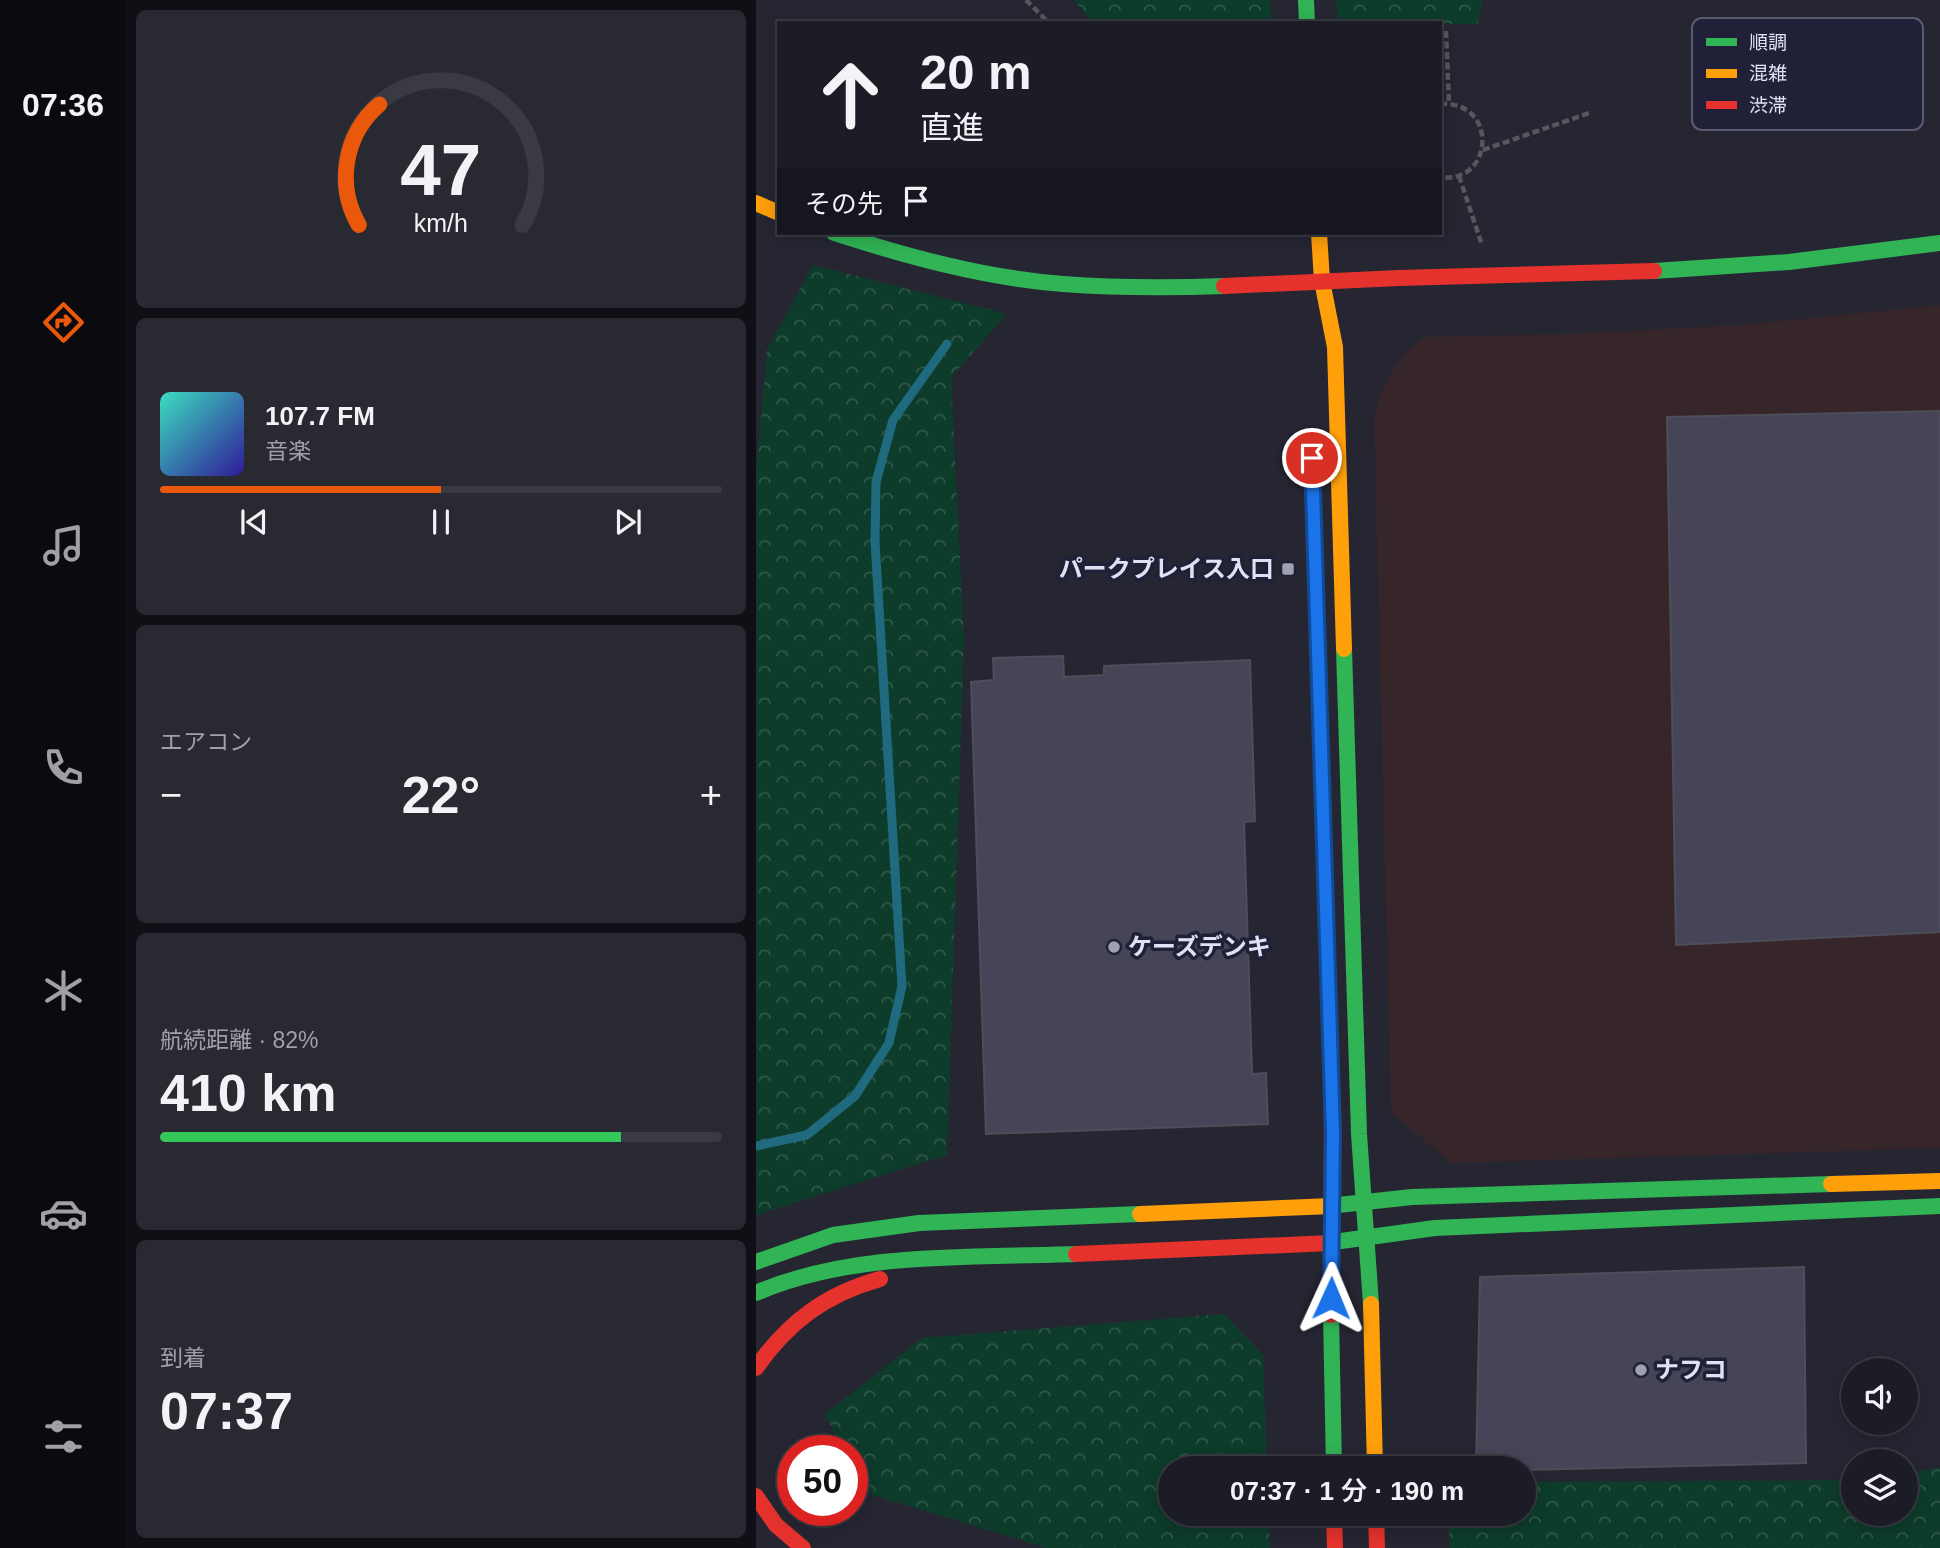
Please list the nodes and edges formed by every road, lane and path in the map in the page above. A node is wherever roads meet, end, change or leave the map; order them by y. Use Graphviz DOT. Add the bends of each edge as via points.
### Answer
graph roads {
  1 [pos="1026,0"];
  2 [pos="1306,0"];
  3 [pos="1047,21"];
  4 [pos="1307,21"];
  5 [pos="1446,31"];
  6 [pos="1442,104"];
  7 [pos="1450,104"];
  8 [pos="1592,112"];
  9 [pos="1483,150"];
  10 [pos="1458,176"];
  11 [pos="1442,177"];
  12 [pos="756,203"];
  13 [pos="777,212"];
  14 [pos="841,235"];
  15 [pos="1319,235"];
  16 [pos="1940,243"];
  17 [pos="1485,254"];
  18 [pos="1322,281"];
  19 [pos="1314,321"];
  20 [pos="1332,1079"];
  21 [pos="1940,1181"];
  22 [pos="1363,1203"];
  23 [pos="1332,1206"];
  24 [pos="1940,1206"];
  25 [pos="1366,1238"];
  26 [pos="1332,1243"];
  27 [pos="1017,1257"];
  28 [pos="756,1262"];
  29 [pos="756,1293"];
  30 [pos="756,1368"];
  31 [pos="1334,1456"];
  32 [pos="1375,1456"];
  33 [pos="756,1496"];
  34 [pos="1334,1526"];
  35 [pos="1376,1526"];
  36 [pos="803,1548"];
  37 [pos="1335,1548"];
  38 [pos="1377,1548"];
  1 -- 3 [label="path"];
  2 -- 4 [label="main road"];
  5 -- 7 [label="path"];
  6 -- 7 [label="path"];
  7 -- 9 [label="path" via="1474,116 1484,138"];
  8 -- 9 [label="path"];
  9 -- 10 [label="path" via="1469,170"];
  10 -- 11 [label="path"];
  10 -- 17 [label="path"];
  12 -- 13 [label="main road"];
  14 -- 18 [label="main road" via="968,270 1063,284"];
  15 -- 18 [label="main road"];
  16 -- 18 [label="main road" via="1682,270"];
  18 -- 19 [label="main road"];
  18 -- 22 [label="main road" via="1335,347"];
  20 -- 23 [label="main road"];
  21 -- 22 [label="main road" via="1426,1196"];
  22 -- 23 [label="main road"];
  22 -- 25 [label="main road"];
  23 -- 26 [label="main road"];
  23 -- 28 [label="main road" via="919,1223 832,1235"];
  24 -- 25 [label="main road" via="1435,1228"];
  25 -- 26 [label="main road"];
  25 -- 32 [label="main road"];
  26 -- 27 [label="main road"];
  26 -- 31 [label="main road"];
  27 -- 29 [label="main road" via="842,1267"];
  27 -- 30 [label="main road" via="906,1272 838,1294 789,1325"];
  33 -- 36 [label="main road" via="769,1519"];
  34 -- 37 [label="main road"];
  35 -- 38 [label="main road"];
}
